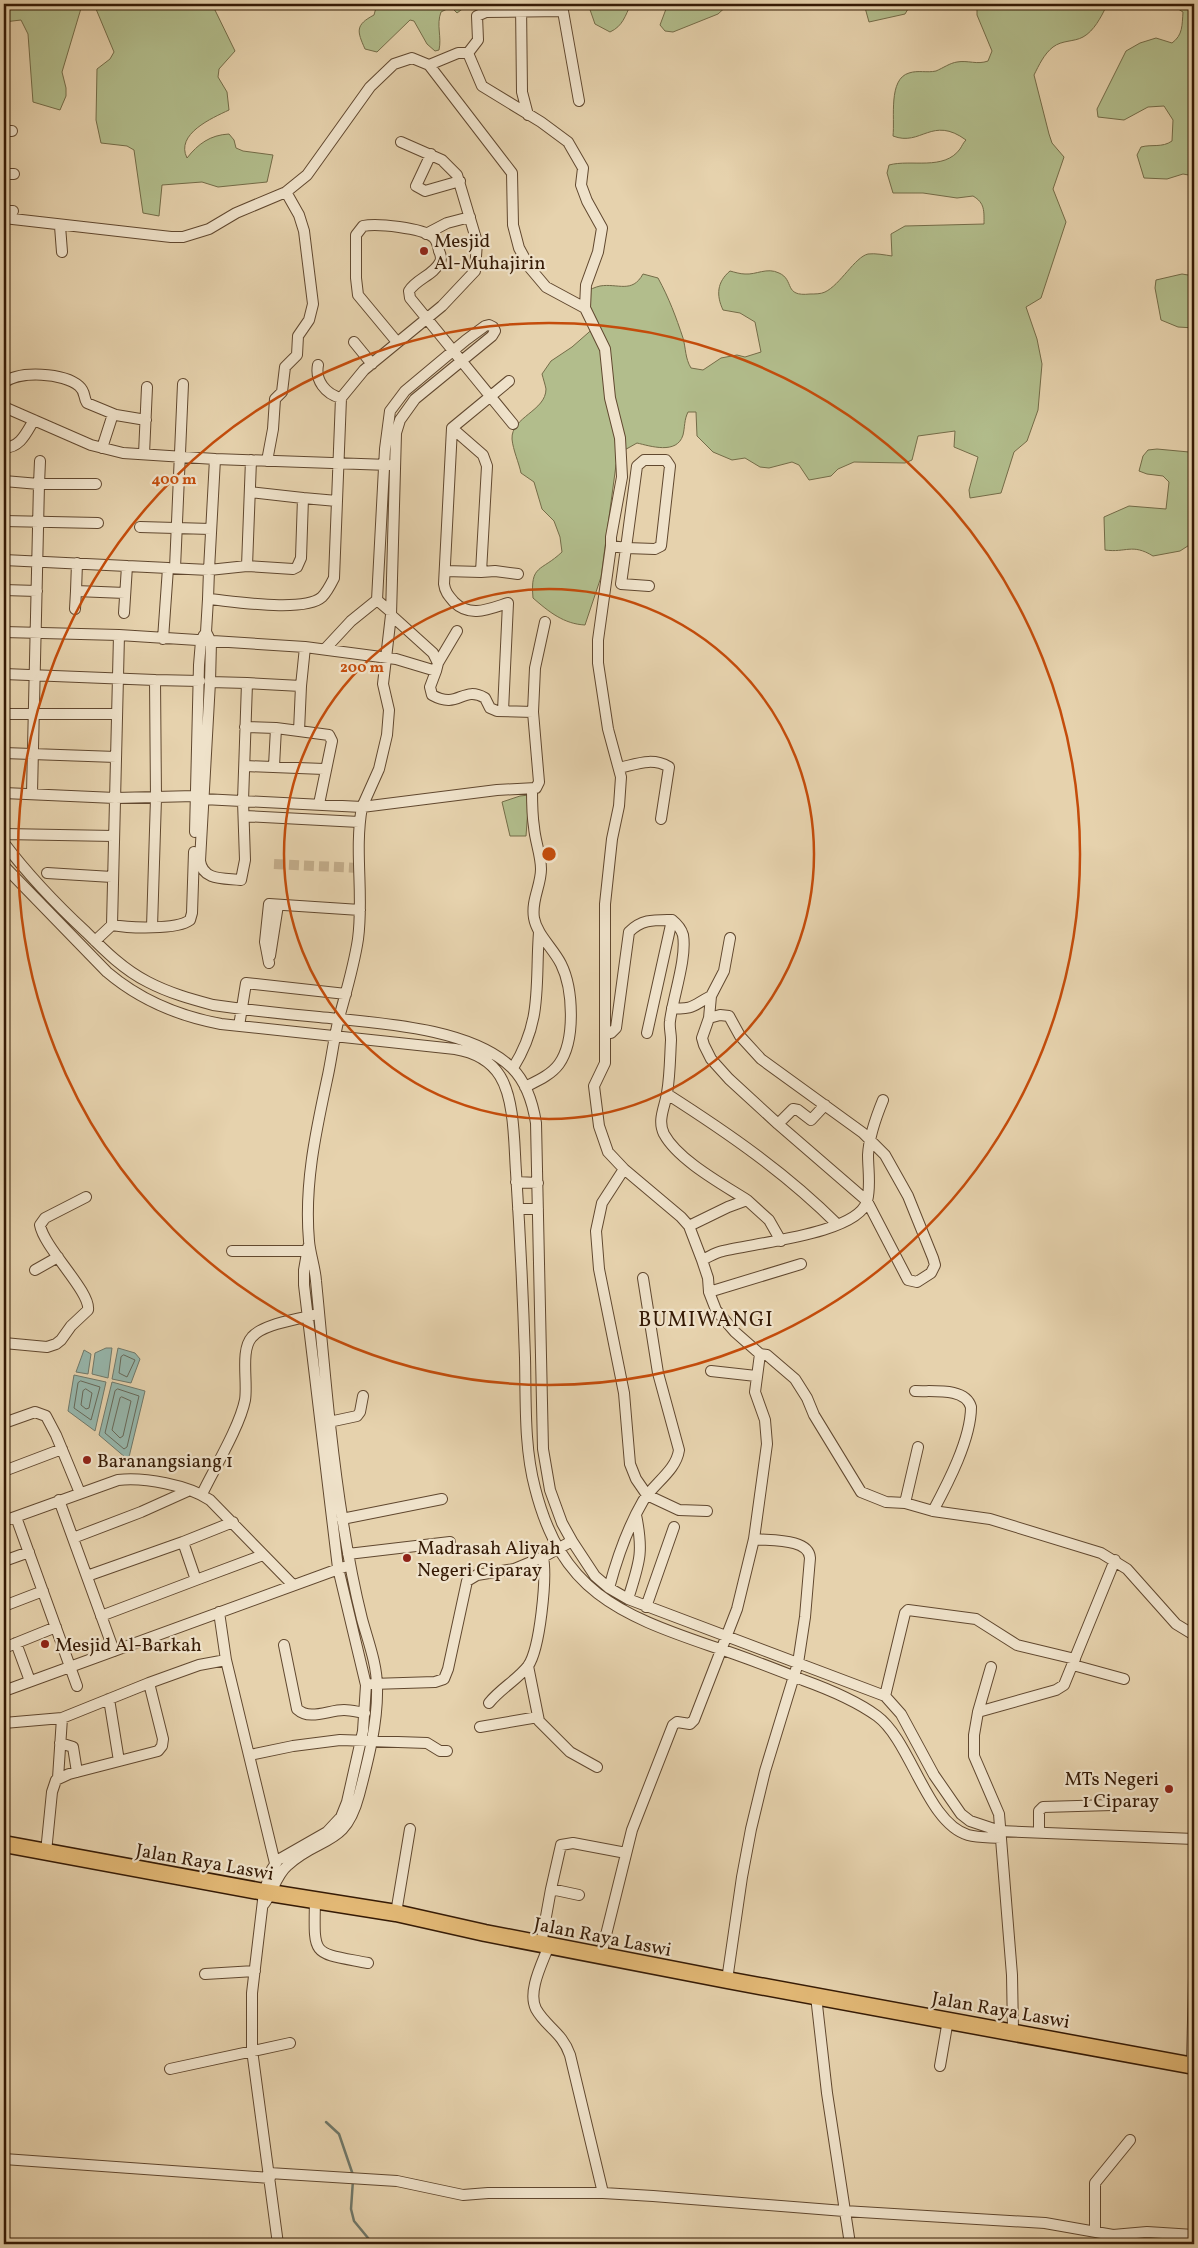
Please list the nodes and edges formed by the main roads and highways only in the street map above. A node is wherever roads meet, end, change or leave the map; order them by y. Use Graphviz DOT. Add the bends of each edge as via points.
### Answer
graph roads {
  1 [pos="4,1844"];
  2 [pos="1193,2065"];
  1 -- 2 [label="main road, Jalan Raya Laswi" via="266,1896 315,1899 396,1913 727,1980"];
}
